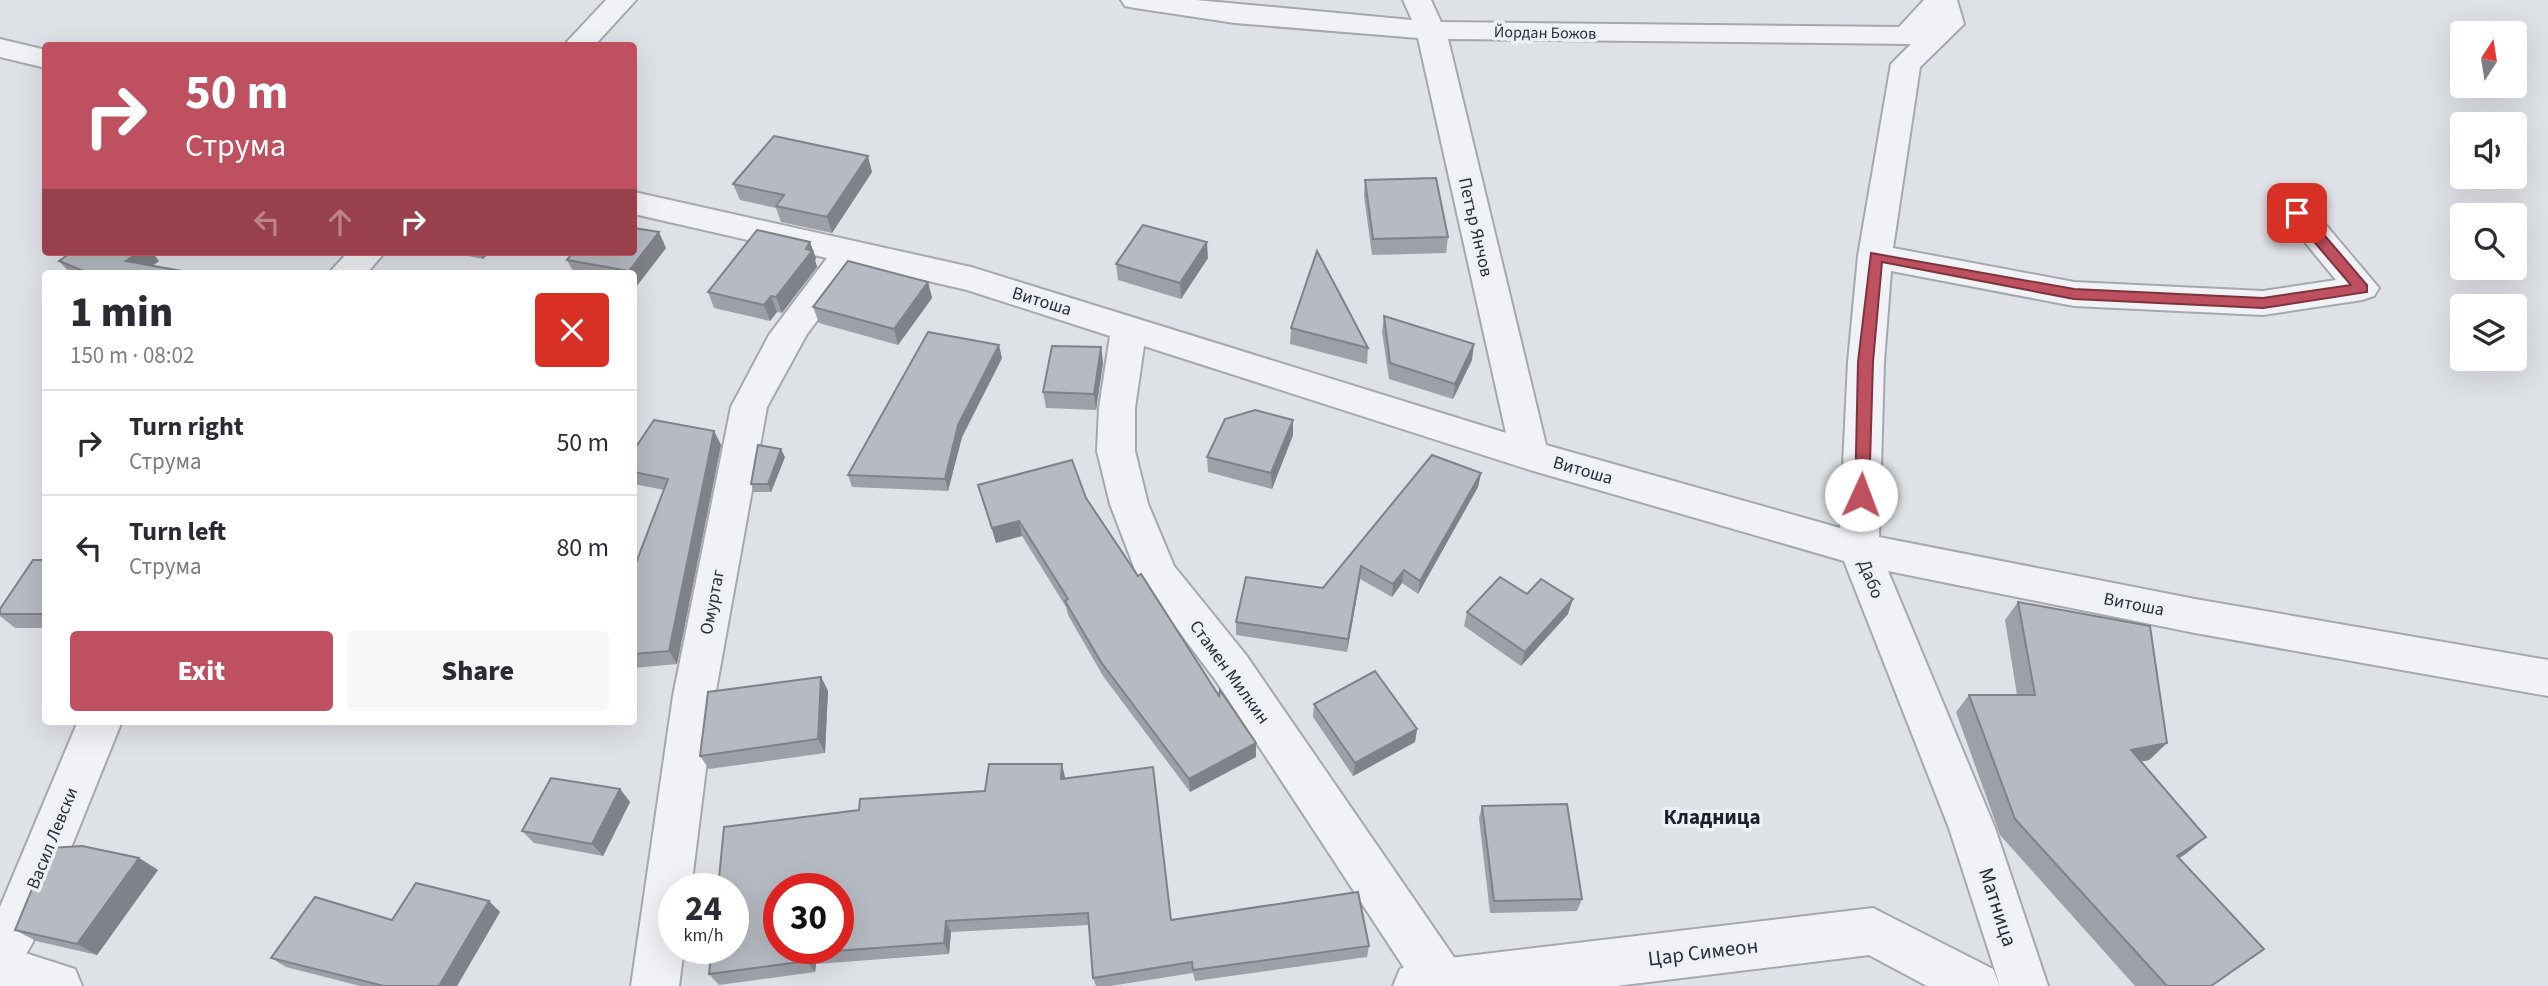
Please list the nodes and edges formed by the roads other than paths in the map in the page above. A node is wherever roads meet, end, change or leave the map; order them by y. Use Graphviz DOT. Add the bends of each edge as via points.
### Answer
graph roads {
  1 [pos="622,0"];
  2 [pos="1135,0"];
  3 [pos="1417,0"];
  4 [pos="1942,0"];
  5 [pos="1430,30"];
  6 [pos="581,42"];
  7 [pos="0,48"];
  8 [pos="42,58"];
  9 [pos="637,204"];
  10 [pos="2297,213"];
  11 [pos="853,250"];
  12 [pos="364,256"];
  13 [pos="1875,256"];
  14 [pos="349,270"];
  15 [pos="1129,327"];
  16 [pos="1530,455"];
  17 [pos="1859,549"];
  18 [pos="2548,678"];
  19 [pos="98,725"];
  20 [pos="1972,828"];
  21 [pos="0,953"];
  22 [pos="0,968"];
  23 [pos="1430,984"];
  24 [pos="58,986"];
  25 [pos="655,986"];
  26 [pos="1976,986"];
  27 [pos="2024,986"];
  1 -- 6 [label="street"];
  2 -- 5 [label="street, Йордан Божов" via="1235,14"];
  3 -- 5 [label="street, Петър Янчов"];
  4 -- 5 [label="street, Йордан Божов" via="1907,36"];
  4 -- 13 [label="street, Дабо" via="1950,24 1906,64"];
  5 -- 16 [label="street, Петър Янчов"];
  7 -- 8 [label="street"];
  9 -- 11 [label="street, Витоша"];
  10 -- 13 [label="street" via="2362,289 2263,303 2074,294"];
  11 -- 15 [label="street, Витоша" via="971,279"];
  11 -- 25 [label="street, Омуртаг" via="783,340 749,407 695,696"];
  12 -- 14 [label="street"];
  13 -- 17 [label="street, Дабо"];
  15 -- 16 [label="street, Витоша"];
  15 -- 23 [label="street, Стамен Милкин" via="1116,451 1129,504 1157,575 1231,668"];
  16 -- 17 [label="street, Витоша"];
  17 -- 18 [label="street, Витоша" via="2195,616"];
  17 -- 20 [label="street, Дабо"];
  19 -- 21 [label="street, Васил Левски" via="16,926"];
  20 -- 27 [label="street, Матница"];
  22 -- 24 [label="street"];
  23 -- 26 [label="street, Цар Симеон" via="1873,931"];
}
